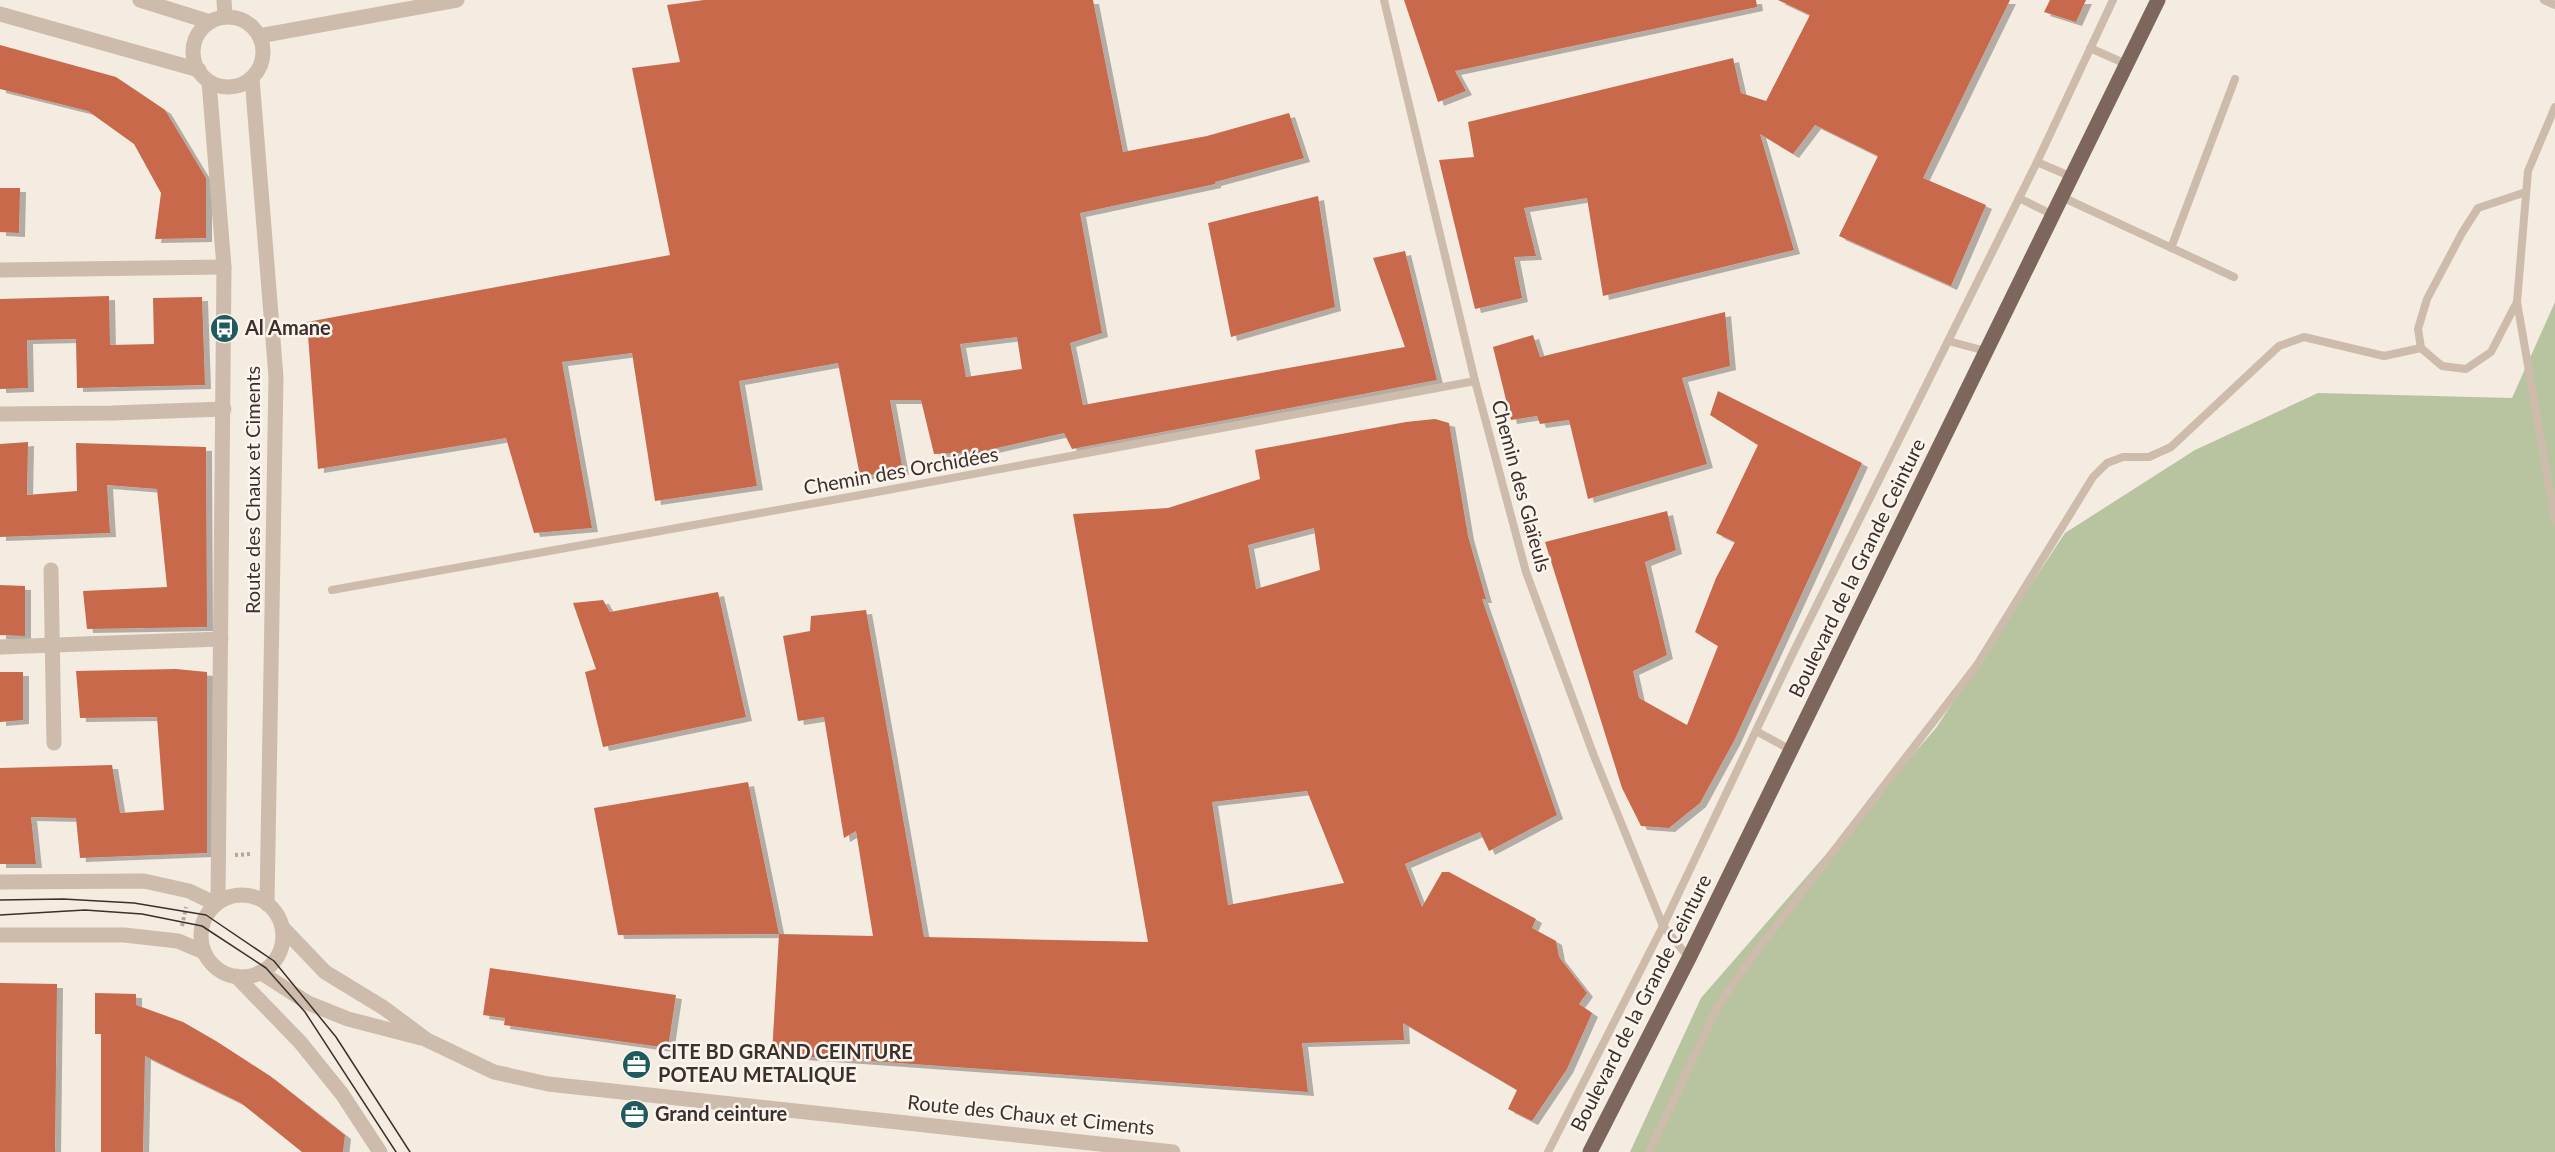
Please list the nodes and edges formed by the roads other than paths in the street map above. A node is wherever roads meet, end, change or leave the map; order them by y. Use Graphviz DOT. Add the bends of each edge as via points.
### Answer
graph roads {
  1 [pos="140,0"];
  2 [pos="224,0"];
  3 [pos="457,0"];
  4 [pos="1384,0"];
  5 [pos="2113,0"];
  6 [pos="2157,0"];
  7 [pos="2544,0"];
  8 [pos="2555,5"];
  9 [pos="0,14"];
  10 [pos="225,17"];
  11 [pos="210,22"];
  12 [pos="259,36"];
  13 [pos="2090,48"];
  14 [pos="2126,64"];
  15 [pos="199,70"];
  16 [pos="252,78"];
  17 [pos="2235,79"];
  18 [pos="209,82"];
  19 [pos="2555,107"];
  20 [pos="2037,162"];
  21 [pos="2072,177"];
  22 [pos="2526,192"];
  23 [pos="2062,197"];
  24 [pos="2019,198"];
  25 [pos="2053,215"];
  26 [pos="2171,248"];
  27 [pos="224,267"];
  28 [pos="0,270"];
  29 [pos="2234,277"];
  30 [pos="2517,302"];
  31 [pos="1947,341"];
  32 [pos="2421,348"];
  33 [pos="1986,351"];
  34 [pos="1475,381"];
  35 [pos="224,409"];
  36 [pos="0,414"];
  37 [pos="2555,521"];
  38 [pos="51,570"];
  39 [pos="332,590"];
  40 [pos="221,639"];
  41 [pos="54,646"];
  42 [pos="0,647"];
  43 [pos="1756,731"];
  44 [pos="54,743"];
  45 [pos="1791,750"];
  46 [pos="0,882"];
  47 [pos="217,903"];
  48 [pos="267,904"];
  49 [pos="1663,926"];
  50 [pos="282,927"];
  51 [pos="0,935"];
  52 [pos="204,952"];
  53 [pos="1689,958"];
  54 [pos="260,972"];
  55 [pos="236,976"];
  56 [pos="427,1040"];
  57 [pos="380,1152"];
  58 [pos="1173,1152"];
  59 [pos="1548,1152"];
  60 [pos="1590,1152"];
  61 [pos="1649,1152"];
  1 -- 11 [label="street"];
  2 -- 10 [label="street"];
  3 -- 12 [label="street"];
  4 -- 34 [label="lane, Chemin des Glaïeuls"];
  5 -- 13 [label="lane"];
  6 -- 14 [label="main road, Boulevard de la Grande Ceinture"];
  7 -- 8 [label="lane"];
  9 -- 15 [label="street"];
  10 -- 11 [label="street"];
  10 -- 12 [label="street" via="245,22"];
  11 -- 15 [label="street" via="195,39 194,62"];
  12 -- 16 [label="street" via="262,58"];
  13 -- 14 [label="lane"];
  13 -- 20 [label="lane"];
  14 -- 21 [label="main road, Boulevard de la Grande Ceinture"];
  15 -- 18 [label="street"];
  16 -- 18 [label="street" via="232,87"];
  16 -- 48 [label="street, Route des Chaux et Ciments" via="276,377"];
  17 -- 26 [label="lane"];
  18 -- 27 [label="street, Route des Chaux et Ciments"];
  19 -- 22 [label="lane" via="2528,171"];
  20 -- 21 [label="lane"];
  20 -- 24 [label="lane"];
  21 -- 23 [label="main road, Boulevard de la Grande Ceinture"];
  22 -- 30 [label="lane"];
  22 -- 32 [label="lane" via="2478,208 2427,299 2418,329"];
  23 -- 25 [label="main road, Boulevard de la Grande Ceinture"];
  23 -- 26 [label="lane"];
  24 -- 25 [label="lane"];
  24 -- 31 [label="lane"];
  25 -- 33 [label="main road, Boulevard de la Grande Ceinture"];
  26 -- 29 [label="lane"];
  27 -- 28 [label="street"];
  27 -- 35 [label="street, Route des Chaux et Ciments"];
  30 -- 32 [label="lane" via="2491,352 2466,369 2442,366"];
  30 -- 37 [label="lane"];
  31 -- 33 [label="lane"];
  31 -- 43 [label="lane"];
  32 -- 61 [label="lane" via="2384,356 2304,337 2279,346 2170,447 2149,457 2123,457 2107,463 2093,477 1977,664 1718,1006"];
  33 -- 45 [label="main road, Boulevard de la Grande Ceinture"];
  34 -- 39 [label="lane, Chemin des Orchidées"];
  34 -- 49 [label="lane, Chemin des Glaïeuls" via="1526,572"];
  35 -- 36 [label="street"];
  35 -- 40 [label="street, Route des Chaux et Ciments"];
  38 -- 41 [label="street"];
  40 -- 41 [label="street"];
  40 -- 47 [label="street, Route des Chaux et Ciments"];
  41 -- 42 [label="street"];
  41 -- 44 [label="street"];
  43 -- 45 [label="lane"];
  43 -- 49 [label="lane"];
  45 -- 53 [label="main road, Boulevard de la Grande Ceinture"];
  46 -- 47 [label="street" via="144,881 189,891"];
  47 -- 48 [label="street" via="243,895"];
  47 -- 52 [label="street" via="202,926"];
  48 -- 50 [label="street"];
  49 -- 53 [label="lane, Chemin des Glaïeuls"];
  49 -- 59 [label="lane"];
  50 -- 54 [label="street" via="280,950"];
  50 -- 56 [label="street, Route des Chaux et Ciments" via="325,972"];
  51 -- 52 [label="street" via="124,935 178,941"];
  52 -- 55 [label="street" via="223,972"];
  53 -- 60 [label="main road, Boulevard de la Grande Ceinture"];
  54 -- 55 [label="street"];
  54 -- 56 [label="street, Route des Chaux et Ciments" via="308,1003 348,1019"];
  55 -- 57 [label="street" via="300,1042 342,1094"];
  56 -- 58 [label="street, Route des Chaux et Ciments" via="494,1072 548,1084"];
}
